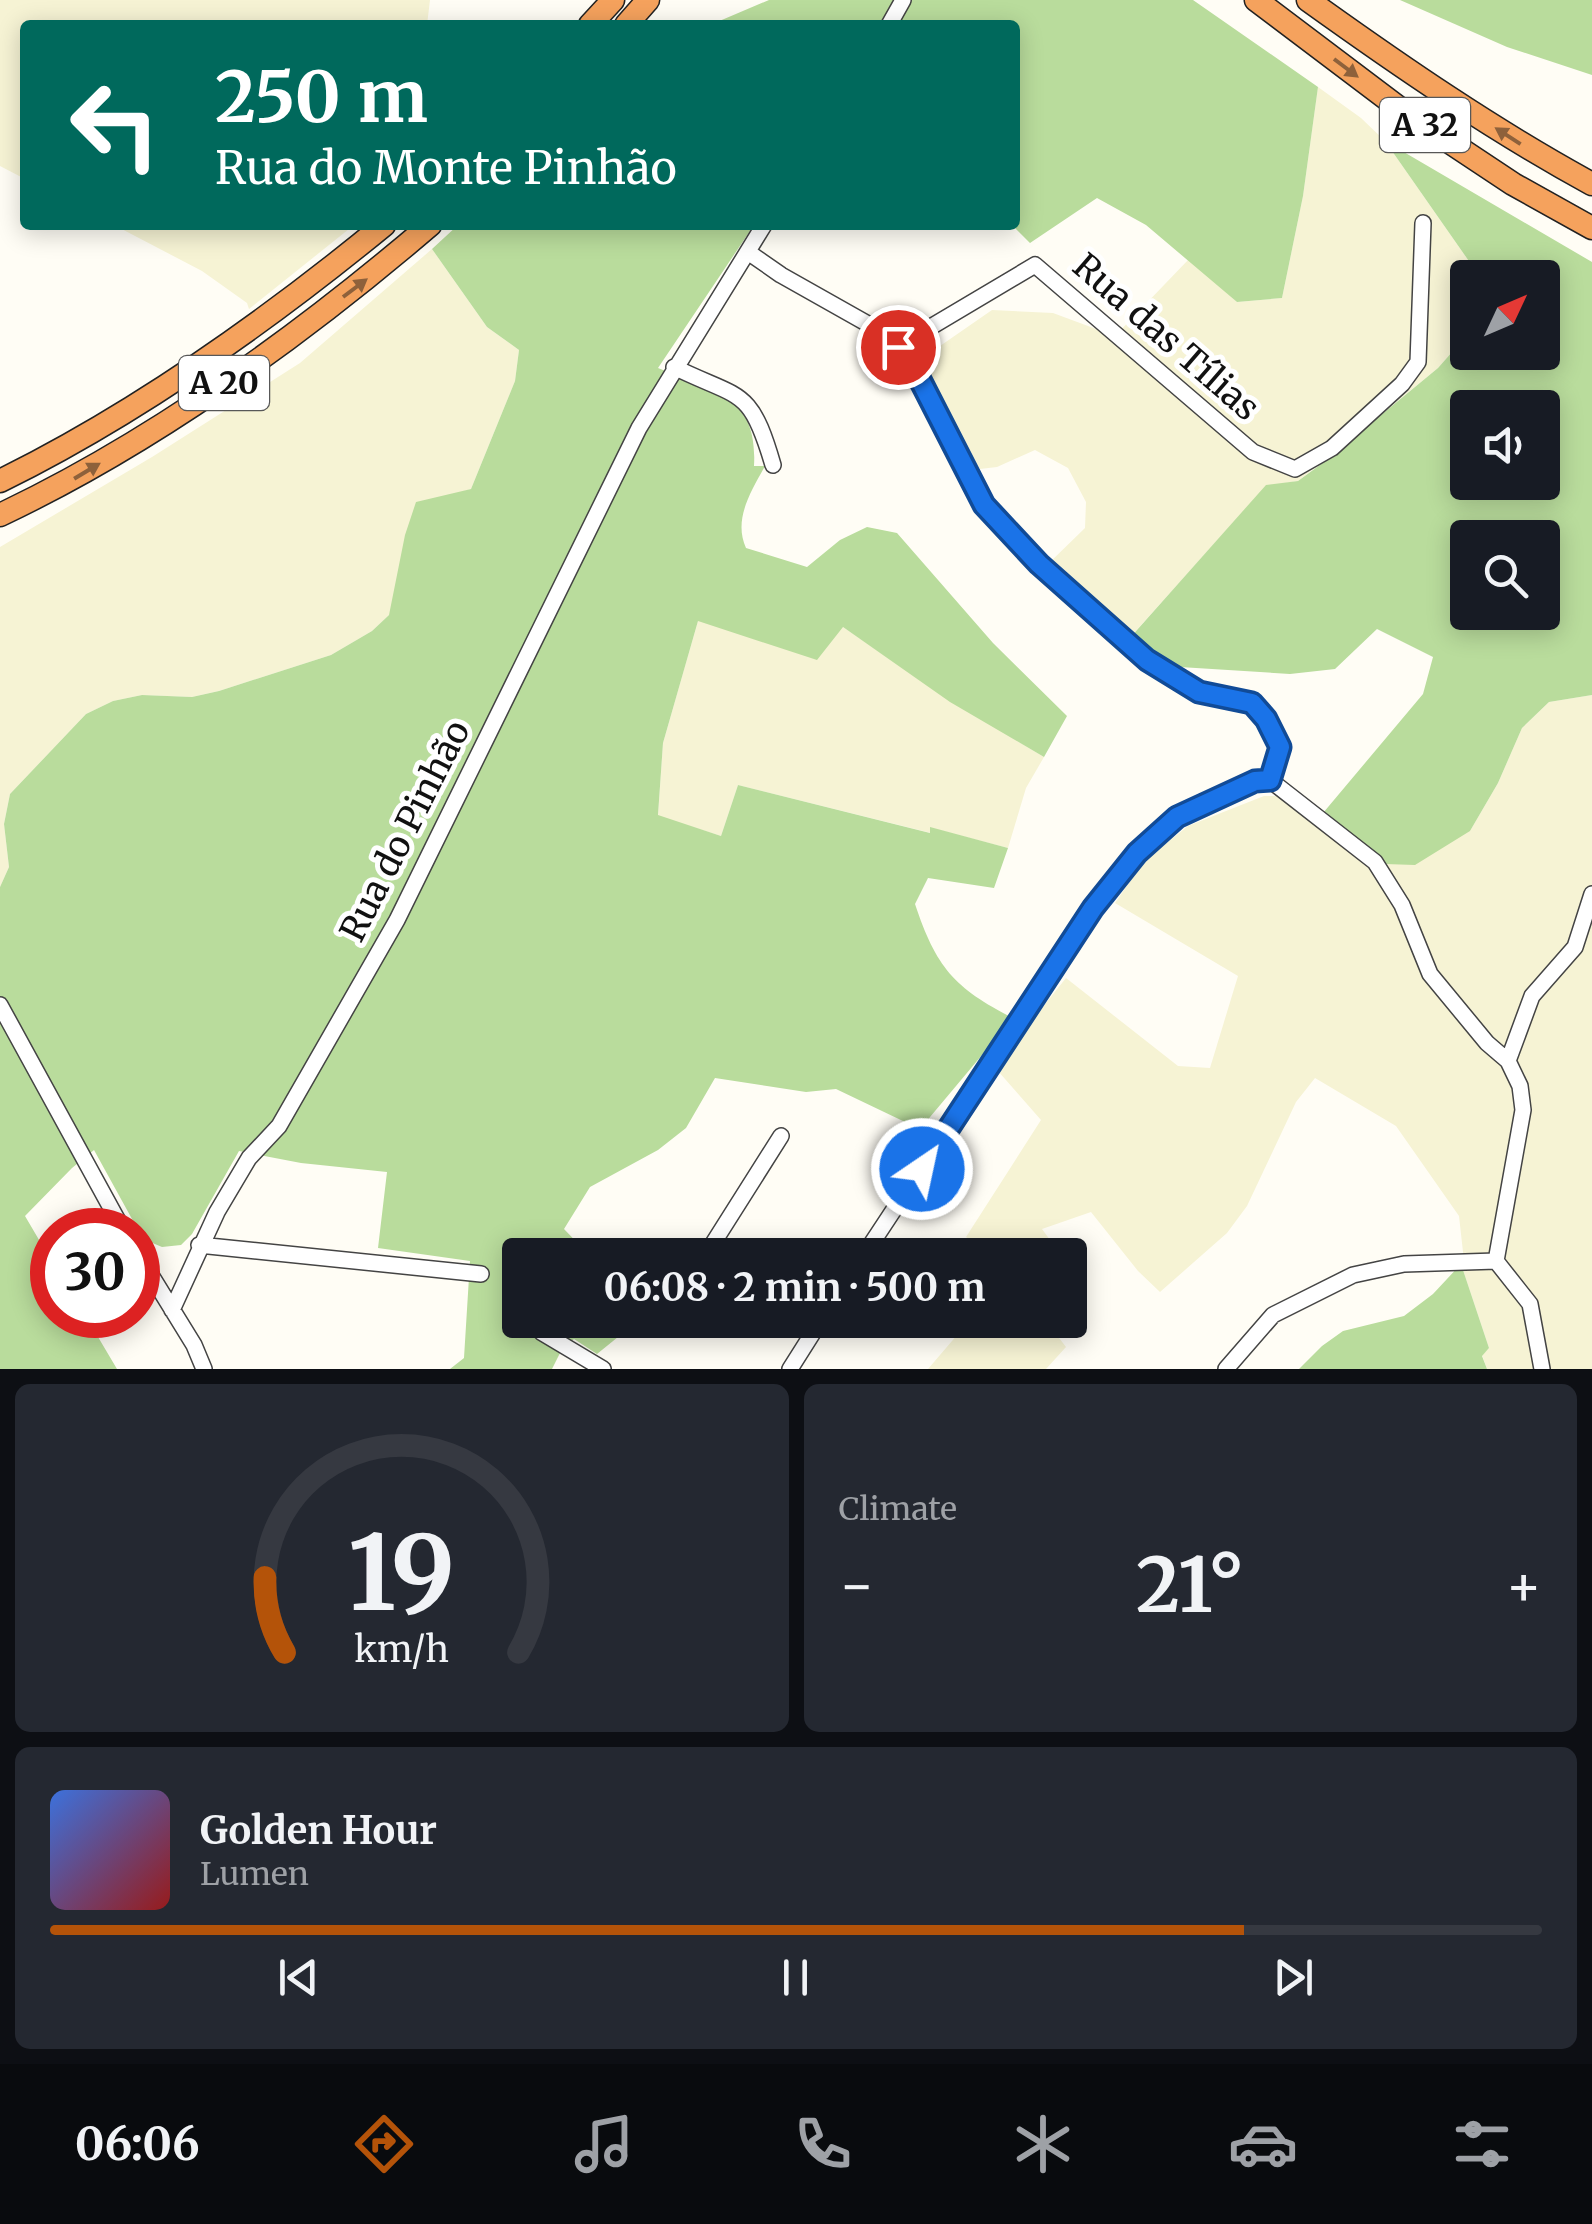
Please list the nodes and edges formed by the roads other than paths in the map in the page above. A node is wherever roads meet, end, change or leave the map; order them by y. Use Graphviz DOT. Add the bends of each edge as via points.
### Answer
graph roads {
  1 [pos="613,0"];
  2 [pos="648,0"];
  3 [pos="1308,0"];
  4 [pos="1258,3"];
  5 [pos="595,20"];
  6 [pos="630,20"];
  7 [pos="1592,184"];
  8 [pos="1423,223"];
  9 [pos="1592,228"];
  10 [pos="378,230"];
  11 [pos="424,230"];
  12 [pos="761,230"];
  13 [pos="748,252"];
  14 [pos="898,347"];
  15 [pos="674,367"];
  16 [pos="772,465"];
  17 [pos="0,481"];
  18 [pos="0,515"];
  19 [pos="1270,780"];
  20 [pos="1592,894"];
  21 [pos="0,1005"];
  22 [pos="1508,1061"];
  23 [pos="781,1136"];
  24 [pos="111,1208"];
  25 [pos="716,1238"];
  26 [pos="875,1238"];
  27 [pos="199,1245"];
  28 [pos="1496,1261"];
  29 [pos="481,1274"];
  30 [pos="160,1290"];
  31 [pos="172,1310"];
  32 [pos="551,1338"];
  33 [pos="808,1338"];
  34 [pos="204,1369"];
  35 [pos="603,1369"];
  36 [pos="790,1369"];
  37 [pos="1226,1369"];
  38 [pos="1542,1369"];
  1 -- 5 [label="highway"];
  2 -- 6 [label="highway"];
  7 -- 3 [label="highway, A 32, one-way" via="1415,76"];
  4 -- 9 [label="highway, A 32, one-way" via="1403,110"];
  8 -- 14 [label="street, Rua das Tílias" via="1418,362 1412,374 1332,448 1296,469 1253,452 1035,265"];
  10 -- 17 [label="highway, A 20" via="161,389"];
  18 -- 11 [label="highway, A 20, one-way" via="179,415"];
  12 -- 13 [label="street, Rua do Pinhão"];
  13 -- 14 [label="street"];
  13 -- 15 [label="street, Rua do Pinhão"];
  14 -- 19 [label="street" via="984,505 1147,660 1199,692 1252,703 1280,747"];
  15 -- 16 [label="street" via="746,402 760,422"];
  15 -- 27 [label="street, Rua do Pinhão" via="396,920 279,1126 248,1158"];
  19 -- 22 [label="street" via="1374,862 1402,905 1430,974"];
  19 -- 26 [label="street" via="1177,817 1137,853 1093,908"];
  20 -- 22 [label="street" via="1575,947 1532,996"];
  21 -- 24 [label="street"];
  22 -- 28 [label="street" via="1523,1110"];
  23 -- 25 [label="street"];
  27 -- 29 [label="street"];
  27 -- 31 [label="street, Rua do Pinhão"];
  28 -- 37 [label="street" via="1404,1264 1353,1275 1272,1316"];
  28 -- 38 [label="street" via="1530,1304"];
  30 -- 31 [label="street"];
  31 -- 34 [label="street"];
  32 -- 35 [label="street"];
  33 -- 36 [label="street"];
}
